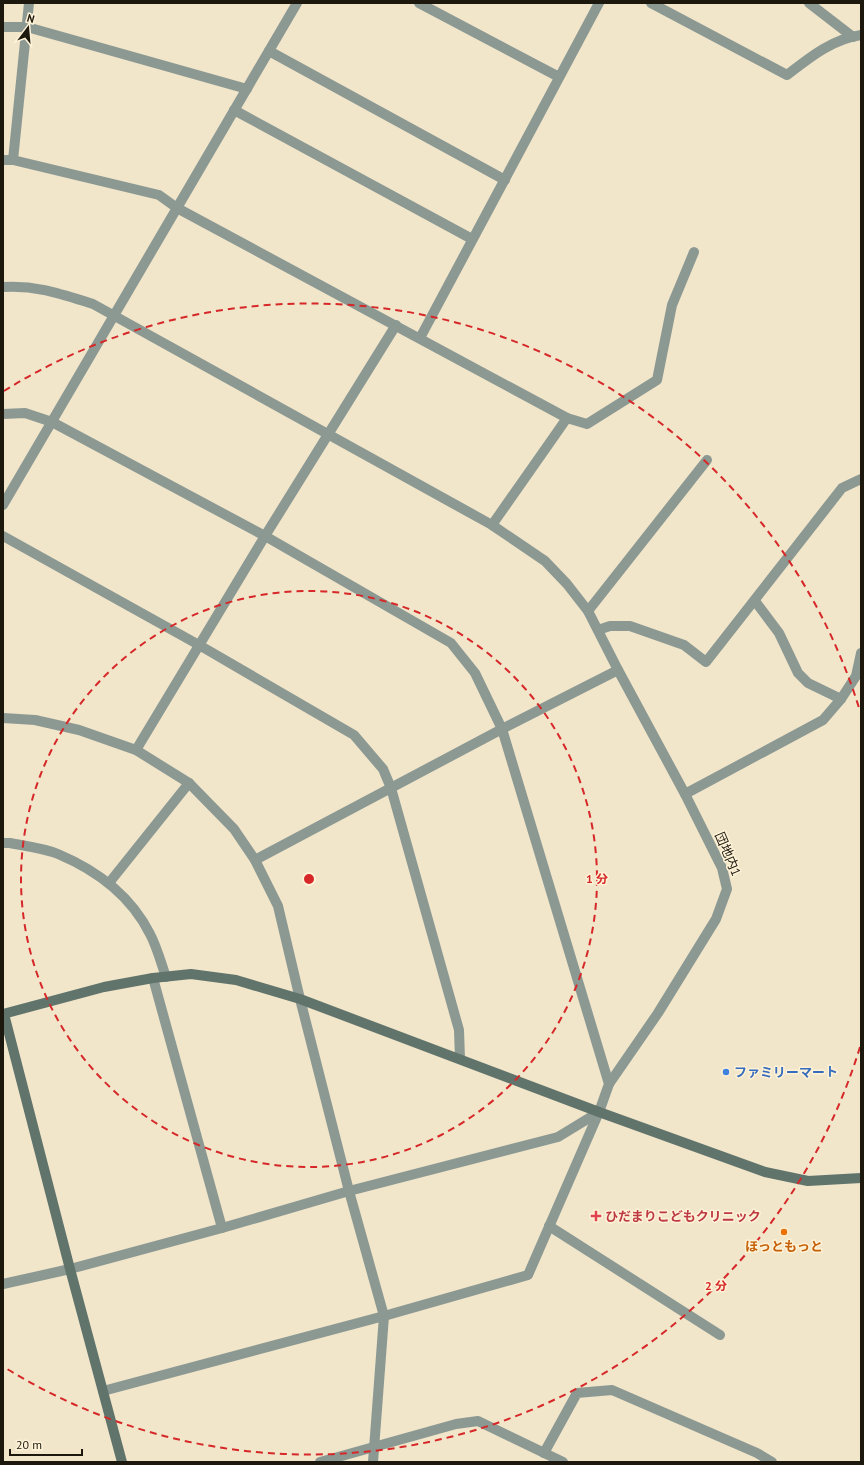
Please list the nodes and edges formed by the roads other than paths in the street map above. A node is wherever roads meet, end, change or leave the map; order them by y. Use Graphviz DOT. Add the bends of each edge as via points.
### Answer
graph roads {
  1 [pos="29,3"];
  2 [pos="297,3"];
  3 [pos="419,3"];
  4 [pos="599,3"];
  5 [pos="651,3"];
  6 [pos="809,3"];
  7 [pos="27,26"];
  8 [pos="3,27"];
  9 [pos="857,36"];
  10 [pos="269,51"];
  11 [pos="559,77"];
  12 [pos="247,89"];
  13 [pos="234,110"];
  14 [pos="8,160"];
  15 [pos="505,180"];
  16 [pos="177,208"];
  17 [pos="472,239"];
  18 [pos="694,252"];
  19 [pos="3,287"];
  20 [pos="114,315"];
  21 [pos="396,325"];
  22 [pos="420,338"];
  23 [pos="3,414"];
  24 [pos="567,418"];
  25 [pos="52,422"];
  26 [pos="328,434"];
  27 [pos="707,460"];
  28 [pos="861,479"];
  29 [pos="3,505"];
  30 [pos="492,525"];
  31 [pos="3,536"];
  32 [pos="265,536"];
  33 [pos="754,601"];
  34 [pos="588,611"];
  35 [pos="598,630"];
  36 [pos="199,645"];
  37 [pos="861,653"];
  38 [pos="618,670"];
  39 [pos="842,699"];
  40 [pos="3,718"];
  41 [pos="502,729"];
  42 [pos="136,750"];
  43 [pos="189,783"];
  44 [pos="391,788"];
  45 [pos="685,794"];
  46 [pos="3,843"];
  47 [pos="255,860"];
  48 [pos="109,883"];
  49 [pos="166,976"];
  50 [pos="153,978"];
  51 [pos="300,999"];
  52 [pos="3,1013"];
  53 [pos="460,1059"];
  54 [pos="608,1084"];
  55 [pos="599,1112"];
  56 [pos="861,1178"];
  57 [pos="348,1191"];
  58 [pos="549,1226"];
  59 [pos="222,1228"];
  60 [pos="70,1269"];
  61 [pos="3,1284"];
  62 [pos="384,1316"];
  63 [pos="720,1335"];
  64 [pos="103,1391"];
  65 [pos="374,1447"];
  66 [pos="544,1453"];
  67 [pos="122,1462"];
  68 [pos="320,1462"];
  69 [pos="373,1462"];
  70 [pos="563,1462"];
  71 [pos="772,1462"];
  1 -- 7 [label="street"];
  2 -- 10 [label="street"];
  3 -- 11 [label="street"];
  4 -- 11 [label="street"];
  5 -- 9 [label="street" via="787,75 819,51"];
  6 -- 9 [label="street"];
  7 -- 8 [label="street"];
  7 -- 12 [label="street"];
  7 -- 14 [label="street"];
  10 -- 12 [label="street"];
  10 -- 15 [label="street"];
  11 -- 15 [label="street"];
  12 -- 13 [label="street"];
  13 -- 16 [label="street"];
  13 -- 17 [label="street"];
  14 -- 16 [label="street" via="159,195"];
  15 -- 17 [label="street"];
  16 -- 20 [label="street"];
  16 -- 21 [label="street"];
  17 -- 22 [label="street"];
  18 -- 24 [label="street" via="672,304 657,380 587,424"];
  19 -- 20 [label="street, 団地内1" via="50,290 93,304"];
  20 -- 25 [label="street"];
  20 -- 26 [label="street, 団地内1"];
  21 -- 22 [label="street"];
  21 -- 26 [label="street"];
  22 -- 24 [label="street"];
  23 -- 25 [label="street" via="25,413"];
  24 -- 30 [label="street"];
  25 -- 29 [label="street"];
  25 -- 32 [label="street"];
  26 -- 30 [label="street, 団地内1"];
  26 -- 32 [label="street"];
  27 -- 34 [label="street"];
  28 -- 33 [label="street" via="842,488"];
  30 -- 34 [label="street, 団地内1" via="545,560"];
  31 -- 36 [label="street"];
  32 -- 36 [label="street"];
  32 -- 41 [label="street" via="451,643 475,673"];
  33 -- 35 [label="street" via="706,662 684,645 630,626 610,626"];
  33 -- 39 [label="street" via="779,633 798,673 808,683"];
  34 -- 35 [label="street, 団地内1"];
  35 -- 38 [label="street, 団地内1"];
  36 -- 42 [label="street"];
  36 -- 44 [label="street" via="354,736 383,769"];
  37 -- 39 [label="street" via="856,676"];
  38 -- 41 [label="street"];
  38 -- 45 [label="street, 団地内1"];
  39 -- 45 [label="street" via="823,720"];
  40 -- 42 [label="street" via="35,720 79,730"];
  41 -- 44 [label="street"];
  41 -- 54 [label="street"];
  42 -- 43 [label="street"];
  43 -- 47 [label="street" via="234,829"];
  43 -- 48 [label="street"];
  44 -- 47 [label="street"];
  44 -- 53 [label="street" via="459,1030"];
  45 -- 54 [label="street, 団地内1" via="722,868 727,889 716,919 658,1013"];
  46 -- 48 [label="street" via="57,853"];
  47 -- 51 [label="street" via="278,906"];
  48 -- 49 [label="street" via="134,908 151,934"];
  49 -- 50 [label="street"];
  49 -- 51 [label="street" via="192,974 236,980"];
  50 -- 52 [label="street" via="104,987"];
  50 -- 59 [label="street"];
  51 -- 53 [label="street"];
  51 -- 57 [label="street"];
  52 -- 60 [label="street"];
  53 -- 55 [label="street"];
  54 -- 55 [label="street, 団地内1"];
  55 -- 56 [label="street" via="765,1172 808,1181"];
  55 -- 57 [label="street" via="558,1136"];
  55 -- 58 [label="street, 団地内1"];
  57 -- 59 [label="street"];
  57 -- 62 [label="street"];
  58 -- 62 [label="street, 団地内1" via="528,1275"];
  58 -- 63 [label="street"];
  59 -- 60 [label="street"];
  60 -- 61 [label="street"];
  60 -- 64 [label="street"];
  62 -- 64 [label="street"];
  62 -- 65 [label="street"];
  64 -- 67 [label="street"];
  65 -- 66 [label="street" via="456,1424 478,1421"];
  65 -- 68 [label="street"];
  65 -- 69 [label="street"];
  66 -- 70 [label="street"];
  66 -- 71 [label="street" via="577,1393 612,1390 757,1453"];
}
